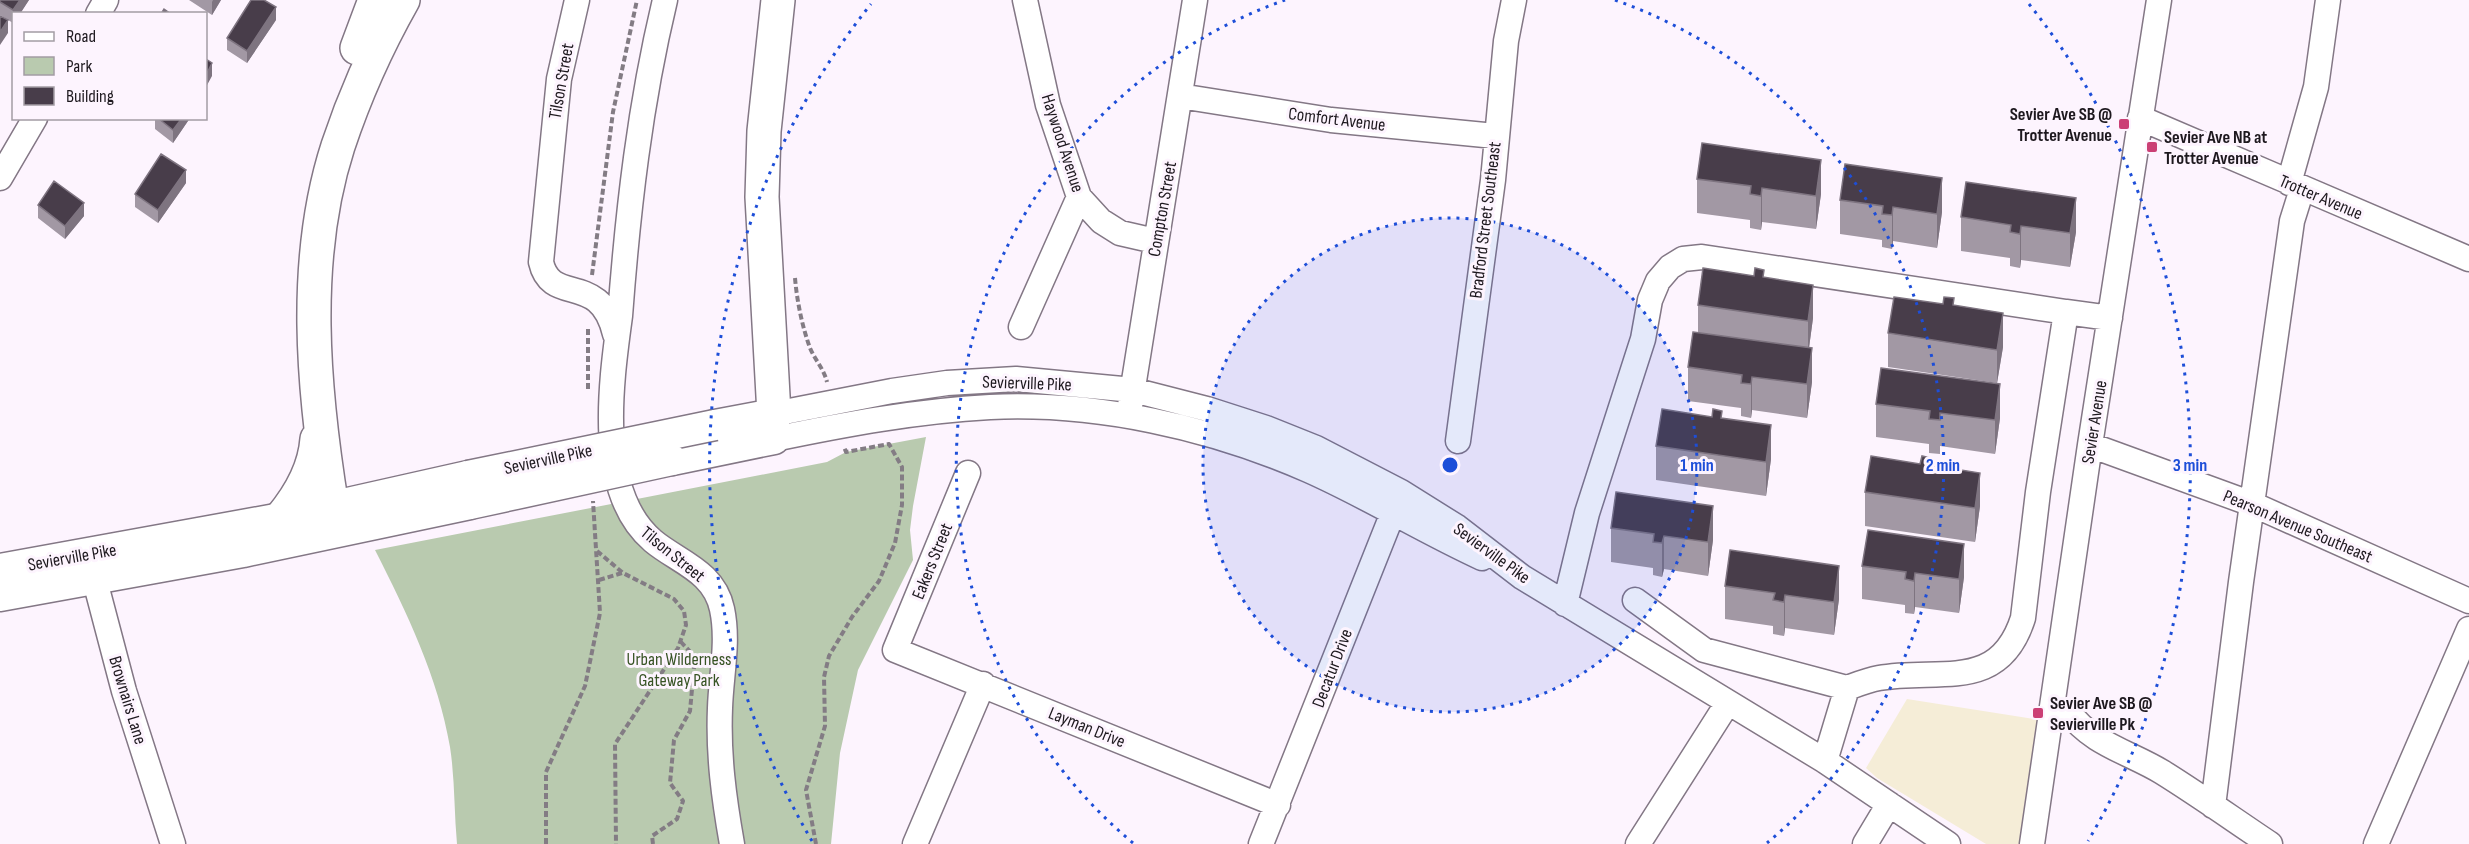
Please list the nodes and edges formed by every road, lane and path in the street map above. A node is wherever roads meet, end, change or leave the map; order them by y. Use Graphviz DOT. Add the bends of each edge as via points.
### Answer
graph roads {
  1 [pos="375,0"];
  2 [pos="402,0"];
  3 [pos="577,0"];
  4 [pos="666,0"];
  5 [pos="778,0"];
  6 [pos="1025,0"];
  7 [pos="1195,0"];
  8 [pos="1514,0"];
  9 [pos="2159,0"];
  10 [pos="2328,0"];
  11 [pos="1180,96"];
  12 [pos="2140,118"];
  13 [pos="34,120"];
  14 [pos="1495,136"];
  15 [pos="338,146"];
  16 [pos="3,165"];
  17 [pos="2296,186"];
  18 [pos="1079,197"];
  19 [pos="1155,242"];
  20 [pos="2469,259"];
  21 [pos="624,263"];
  22 [pos="590,293"];
  23 [pos="2066,312"];
  24 [pos="2110,318"];
  25 [pos="1021,327"];
  26 [pos="616,336"];
  27 [pos="1133,390"];
  28 [pos="319,404"];
  29 [pos="1128,417"];
  30 [pos="774,426"];
  31 [pos="1458,441"];
  32 [pos="2090,445"];
  33 [pos="968,473"];
  34 [pos="469,490"];
  35 [pos="1397,503"];
  36 [pos="2252,504"];
  37 [pos="281,518"];
  38 [pos="334,519"];
  39 [pos="597,551"];
  40 [pos="91,567"];
  41 [pos="0,569"];
  42 [pos="623,573"];
  43 [pos="599,580"];
  44 [pos="0,596"];
  45 [pos="1635,600"];
  46 [pos="2469,601"];
  47 [pos="1565,604"];
  48 [pos="2469,629"];
  49 [pos="681,642"];
  50 [pos="895,650"];
  51 [pos="982,684"];
  52 [pos="1847,687"];
  53 [pos="1727,704"];
  54 [pos="2054,709"];
  55 [pos="1825,761"];
  56 [pos="1889,804"];
  57 [pos="1278,805"];
  58 [pos="2213,806"];
  59 [pos="2038,814"];
  60 [pos="173,844"];
  61 [pos="616,844"];
  62 [pos="653,844"];
  63 [pos="732,844"];
  64 [pos="915,844"];
  65 [pos="1261,844"];
  66 [pos="1638,844"];
  67 [pos="1865,844"];
  68 [pos="1948,844"];
  69 [pos="2032,844"];
  70 [pos="2043,844"];
  71 [pos="2270,844"];
  72 [pos="2376,844"];
  1 -- 15 [label="highway" via="345,87"];
  2 -- 15 [label="highway" via="374,52"];
  3 -- 22 [label="street, Tilson Street" via="560,80 540,251 542,270 551,281 570,291"];
  4 -- 21 [label="street, Tilson Street" via="639,130"];
  5 -- 30 [label="highway" via="766,100 762,197"];
  6 -- 18 [label="street, Haywood Avenue" via="1048,105"];
  7 -- 11 [label="street, Compton Street"];
  8 -- 14 [label="street, Bradford Street Southeast"];
  9 -- 12 [label="street, Sevier Avenue"];
  10 -- 17 [label="street"];
  11 -- 14 [label="street, Comfort Avenue" via="1331,120"];
  11 -- 19 [label="street, Compton Street"];
  12 -- 17 [label="street, Trotter Avenue"];
  12 -- 24 [label="street, Sevier Avenue"];
  13 -- 16 [label="street"];
  14 -- 31 [label="street, Bradford Street Southeast"];
  15 -- 28 [label="highway" via="316,279 315,363"];
  17 -- 20 [label="street, Trotter Avenue"];
  17 -- 36 [label="street"];
  18 -- 19 [label="street, Haywood Avenue" via="1101,221 1120,233"];
  18 -- 25 [label="street"];
  19 -- 27 [label="street, Compton Street"];
  21 -- 22 [label="street" via="605,286"];
  21 -- 26 [label="street, Tilson Street"];
  22 -- 26 [label="street, Tilson Street" via="607,310"];
  23 -- 24 [label="street"];
  23 -- 47 [label="street" via="1702,257 1683,259 1658,281 1650,300 1643,339 1587,513"];
  23 -- 52 [label="street" via="2019,633 1998,659 1982,669 1962,674 1879,678"];
  24 -- 32 [label="street, Sevier Avenue"];
  26 -- 63 [label="street, Tilson Street" via="612,433 614,463 627,509 654,542 701,572 722,608 726,651 720,707 721,783"];
  27 -- 29 [label="street, Compton Street"];
  27 -- 30 [label="street, Sevierville Pike" via="1016,379 947,383"];
  27 -- 35 [label="street, Sevierville Pike" via="1207,409 1316,448"];
  28 -- 37 [label="highway" via="316,456"];
  28 -- 38 [label="highway"];
  29 -- 30 [label="street, Sevierville Pike" via="992,407"];
  29 -- 35 [label="street, Sevierville Pike" via="1203,433 1261,451"];
  30 -- 34 [label="main road, Sevierville Pike, bridge" via="672,460"];
  30 -- 34 [label="main road, Sevierville Pike, bridge" via="715,425"];
  32 -- 36 [label="street, Pearson Avenue Southeast"];
  32 -- 54 [label="street, Sevier Avenue"];
  33 -- 50 [label="street, Eakers Street"];
  34 -- 38 [label="main road, Sevierville Pike"];
  35 -- 47 [label="street, Sevierville Pike" via="1457,527"];
  35 -- 57 [label="street, Decatur Drive"];
  36 -- 46 [label="street, Pearson Avenue Southeast"];
  36 -- 58 [label="street"];
  37 -- 38 [label="main road, Sevierville Pike"];
  37 -- 40 [label="main road, Sevierville Pike"];
  38 -- 40 [label="main road, Sevierville Pike"];
  39 -- 42 [label="path"];
  40 -- 41 [label="main road, Sevierville Pike"];
  40 -- 44 [label="main road, Sevierville Pike"];
  40 -- 60 [label="street, Brownairs Lane" via="124,691"];
  42 -- 43 [label="path"];
  42 -- 49 [label="path" via="674,599 684,611 686,625"];
  45 -- 52 [label="street" via="1704,650"];
  47 -- 53 [label="street, Sevierville Pike"];
  48 -- 72 [label="street"];
  49 -- 61 [label="path" via="615,744"];
  49 -- 62 [label="path" via="695,657 690,711 674,740 670,783 683,801 677,819 652,836"];
  50 -- 51 [label="street, Layman Drive"];
  51 -- 57 [label="street, Layman Drive"];
  51 -- 64 [label="street"];
  52 -- 55 [label="street"];
  53 -- 55 [label="street, Sevierville Pike"];
  53 -- 66 [label="street"];
  54 -- 58 [label="street" via="2069,712 2093,736 2160,771"];
  54 -- 59 [label="street, Sevier Avenue"];
  55 -- 56 [label="street, Sevierville Pike"];
  56 -- 67 [label="street"];
  56 -- 68 [label="street, Sevierville Pike"];
  57 -- 65 [label="street, Decatur Drive"];
  58 -- 71 [label="street"];
  59 -- 69 [label="street, Sevier Avenue"];
  59 -- 70 [label="street"];
}
